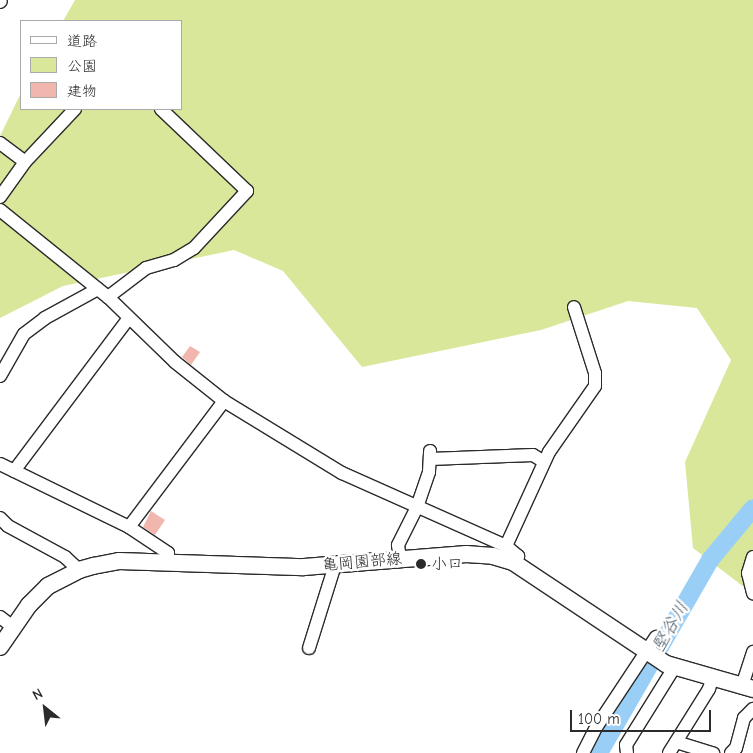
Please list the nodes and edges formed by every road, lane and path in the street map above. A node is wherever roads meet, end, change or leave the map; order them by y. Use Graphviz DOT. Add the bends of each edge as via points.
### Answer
graph roads {
  1 [pos="74,110"];
  2 [pos="162,110"];
  3 [pos="0,143"];
  4 [pos="25,162"];
  5 [pos="0,197"];
  6 [pos="0,210"];
  7 [pos="103,294"];
  8 [pos="574,307"];
  9 [pos="129,318"];
  10 [pos="0,376"];
  11 [pos="224,401"];
  12 [pos="544,462"];
  13 [pos="0,464"];
  14 [pos="14,470"];
  15 [pos="417,507"];
  16 [pos="0,518"];
  17 [pos="129,527"];
  18 [pos="506,546"];
  19 [pos="400,558"];
  20 [pos="753,558"];
  21 [pos="514,562"];
  22 [pos="167,563"];
  23 [pos="335,565"];
  24 [pos="79,570"];
  25 [pos="753,593"];
  26 [pos="6,622"];
  27 [pos="656,637"];
  28 [pos="0,647"];
  29 [pos="309,648"];
  30 [pos="645,652"];
  31 [pos="753,652"];
  32 [pos="674,668"];
  33 [pos="712,679"];
  34 [pos="748,688"];
  35 [pos="753,709"];
  36 [pos="676,742"];
  37 [pos="583,753"];
  38 [pos="627,753"];
  39 [pos="669,753"];
  40 [pos="713,753"];
  41 [pos="731,753"];
  1 -- 4 [label="street"];
  2 -- 7 [label="street" via="247,192 194,248 174,260 146,268"];
  3 -- 4 [label="street"];
  4 -- 5 [label="street"];
  6 -- 7 [label="street"];
  7 -- 9 [label="street"];
  7 -- 10 [label="street" via="45,318 24,334"];
  8 -- 12 [label="street" via="595,373 595,386"];
  9 -- 11 [label="street" via="175,362"];
  9 -- 14 [label="street"];
  11 -- 15 [label="street" via="342,474"];
  11 -- 17 [label="street"];
  12 -- 15 [label="street" via="533,455 430,455"];
  12 -- 18 [label="street"];
  13 -- 14 [label="street"];
  14 -- 17 [label="street"];
  15 -- 18 [label="street"];
  15 -- 19 [label="street" via="398,545"];
  16 -- 24 [label="street" via="8,526 65,557"];
  17 -- 22 [label="street" via="168,553"];
  18 -- 21 [label="street" via="518,556"];
  19 -- 21 [label="main road, 亀岡園部線" via="466,554"];
  19 -- 23 [label="main road, 亀岡園部線"];
  20 -- 25 [label="street" via="748,573"];
  21 -- 30 [label="main road, 亀岡園部線"];
  22 -- 23 [label="main road, 亀岡園部線" via="254,567"];
  22 -- 24 [label="main road, 亀岡園部線" via="119,562"];
  23 -- 29 [label="street"];
  24 -- 26 [label="main road, 亀岡園部線" via="48,586"];
  26 -- 28 [label="main road, 亀岡園部線"];
  27 -- 30 [label="street"];
  30 -- 32 [label="main road, 亀岡園部線"];
  30 -- 37 [label="street"];
  31 -- 34 [label="street"];
  32 -- 33 [label="main road, 亀岡園部線"];
  32 -- 38 [label="street" via="626,745"];
  33 -- 34 [label="main road, 亀岡園部線"];
  33 -- 36 [label="street"];
  35 -- 41 [label="street" via="744,718 736,748"];
  36 -- 39 [label="street"];
  36 -- 40 [label="street"];
}
